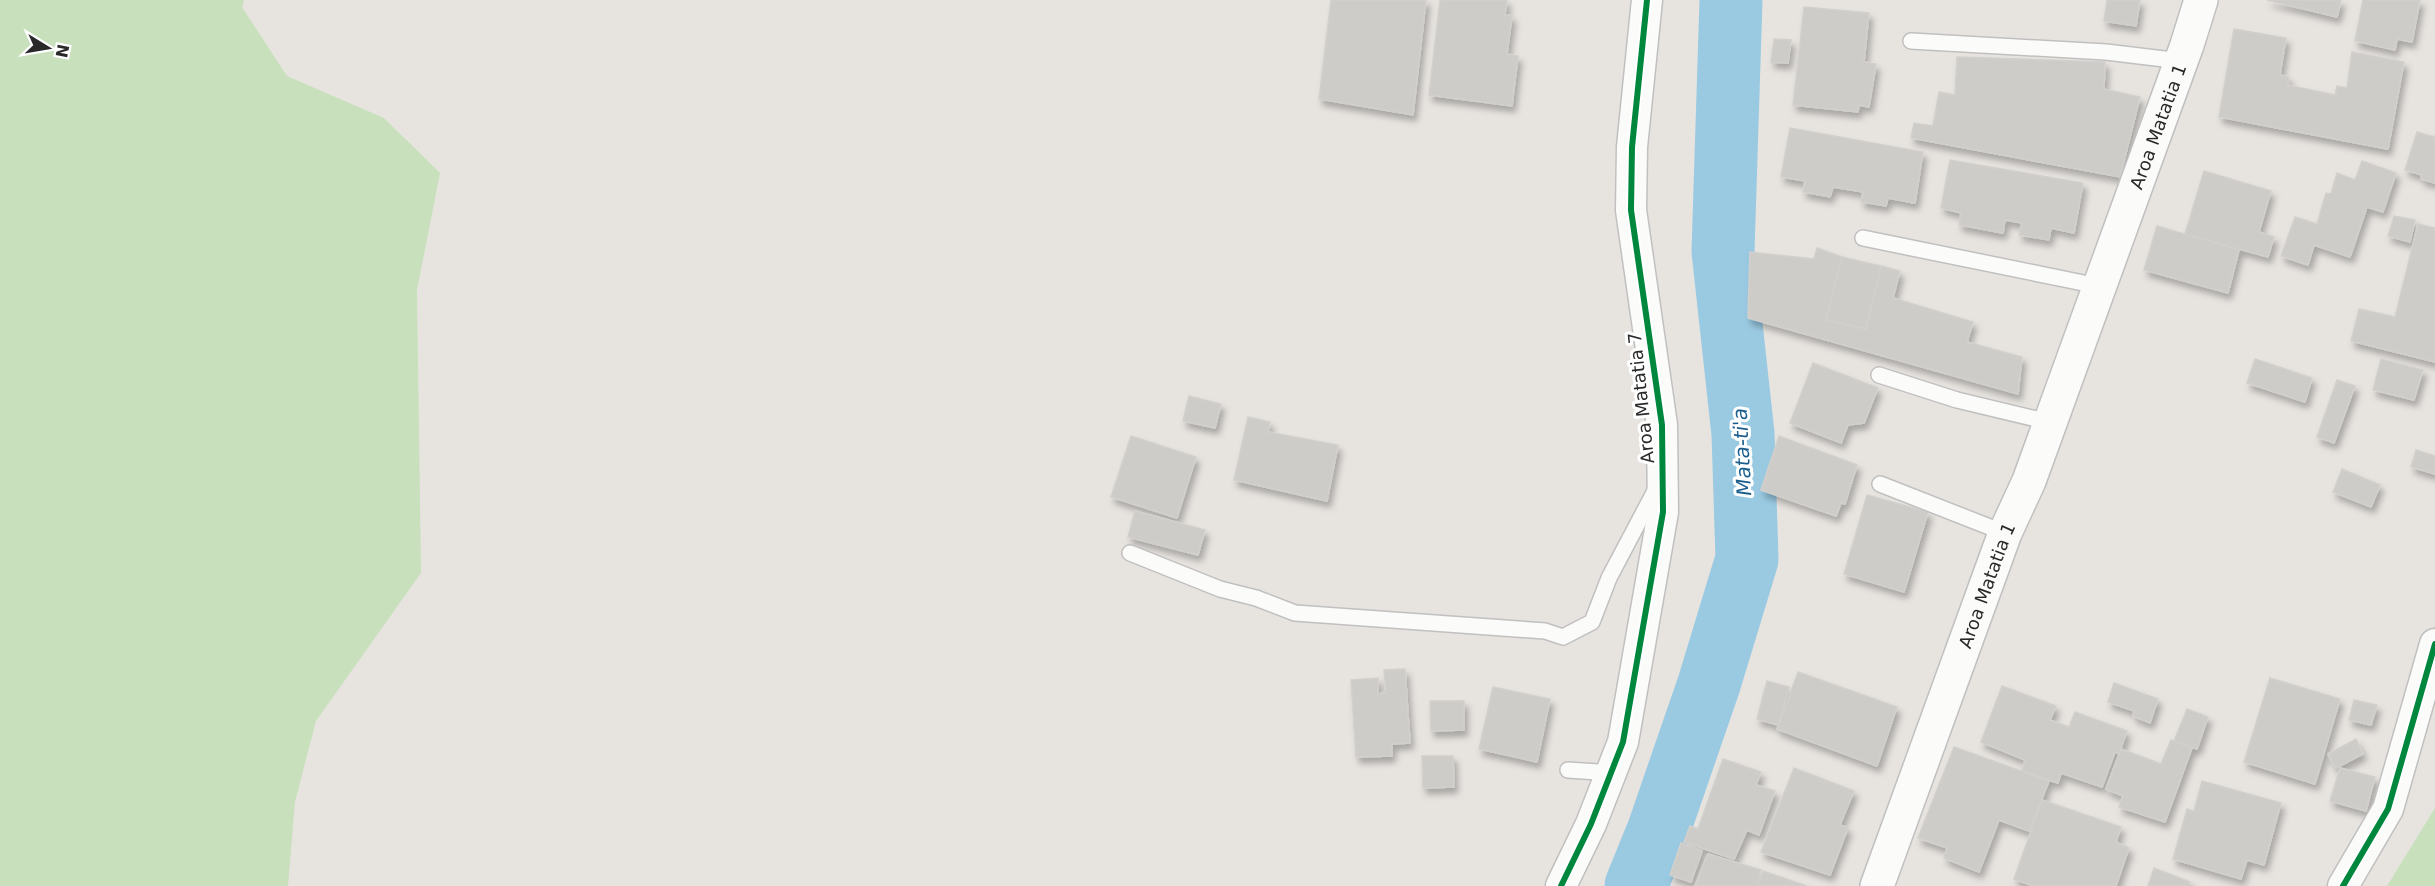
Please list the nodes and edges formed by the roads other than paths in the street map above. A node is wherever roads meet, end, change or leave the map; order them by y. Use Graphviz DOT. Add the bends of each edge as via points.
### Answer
graph roads {
  1 [pos="1647,0"];
  2 [pos="2201,0"];
  3 [pos="1911,41"];
  4 [pos="2181,61"];
  5 [pos="1863,238"];
  6 [pos="2098,286"];
  7 [pos="1879,375"];
  8 [pos="2049,422"];
  9 [pos="1664,474"];
  10 [pos="1880,484"];
  11 [pos="2005,533"];
  12 [pos="1130,553"];
  13 [pos="2435,644"];
  14 [pos="1568,770"];
  15 [pos="1613,773"];
  16 [pos="1561,886"];
  17 [pos="1877,886"];
  18 [pos="2343,886"];
  1 -- 9 [label="street, Aroa Matatia 7" via="1632,138 1631,210 1659,406"];
  2 -- 4 [label="main road, Aroa Matatia 1"];
  3 -- 4 [label="lane" via="2106,52"];
  4 -- 6 [label="main road, Aroa Matatia 1"];
  5 -- 6 [label="lane"];
  6 -- 8 [label="main road, Aroa Matatia 1"];
  7 -- 8 [label="lane" via="1957,400"];
  8 -- 11 [label="main road, Aroa Matatia 1" via="2030,481"];
  9 -- 12 [label="lane" via="1609,578 1592,622 1563,637 1545,631 1295,613 1220,589"];
  9 -- 15 [label="street, Aroa Matatia 7" via="1663,512 1634,686"];
  10 -- 11 [label="lane"];
  11 -- 17 [label="main road, Aroa Matatia 1"];
  13 -- 18 [label="street" via="2388,809"];
  14 -- 15 [label="lane"];
  15 -- 16 [label="street, Aroa Matatia 7"];
}
